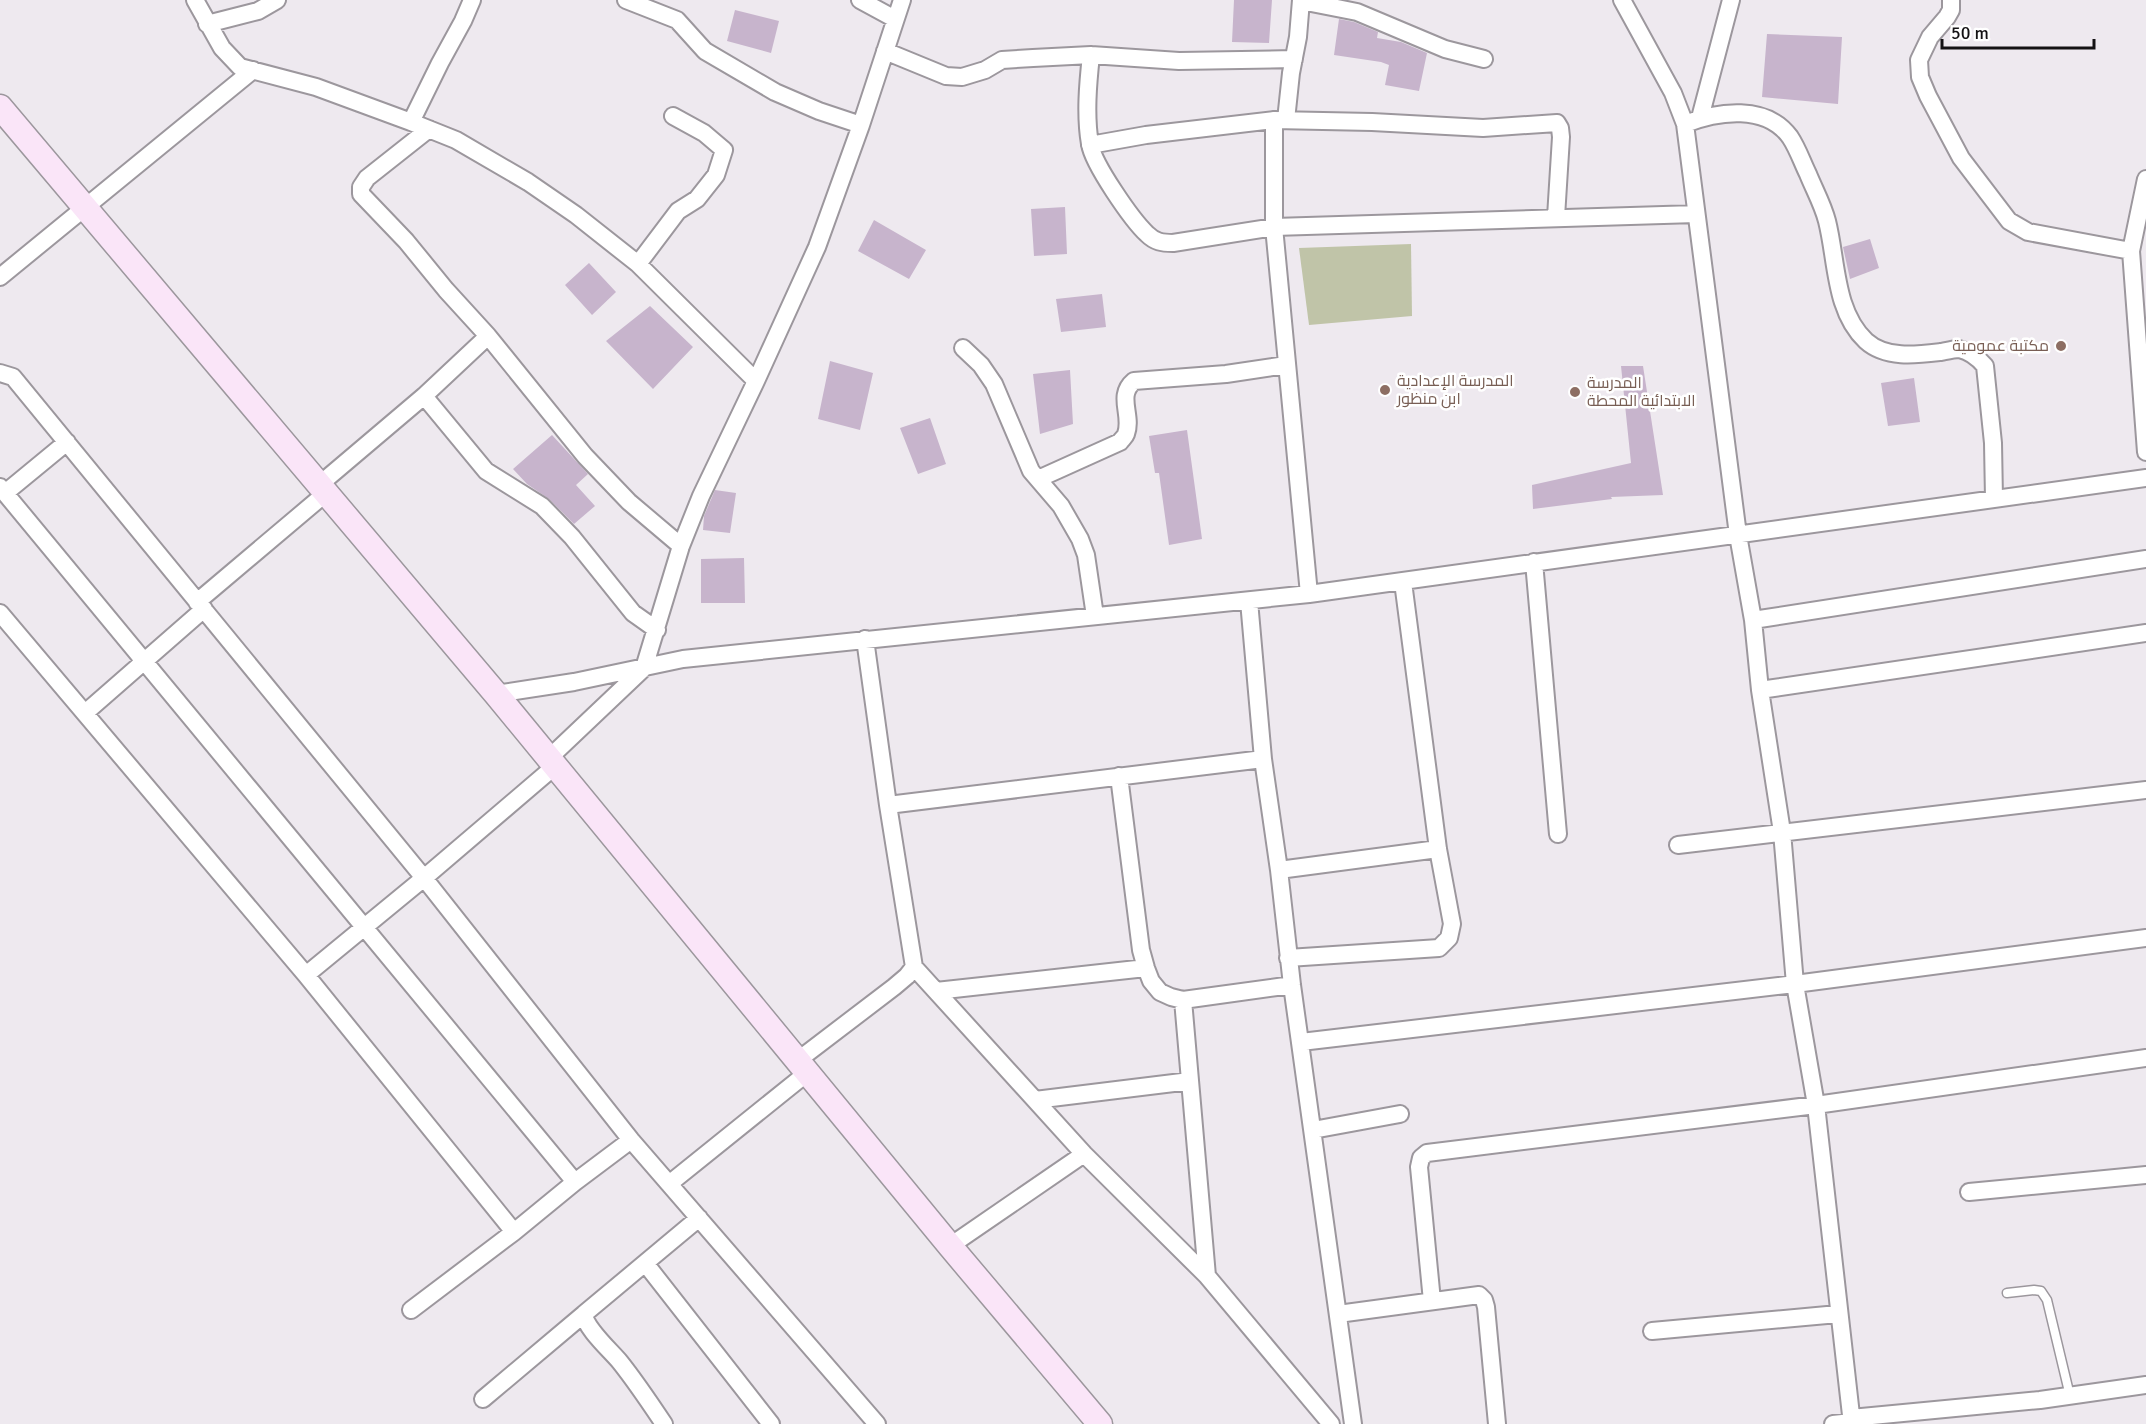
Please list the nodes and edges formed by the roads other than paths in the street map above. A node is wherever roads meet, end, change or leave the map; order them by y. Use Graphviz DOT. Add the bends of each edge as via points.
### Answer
graph roads {
  1 [pos="195,0"];
  2 [pos="277,0"];
  3 [pos="472,0"];
  4 [pos="626,0"];
  5 [pos="860,0"];
  6 [pos="902,0"];
  7 [pos="1301,0"];
  8 [pos="1622,0"];
  9 [pos="1731,0"];
  10 [pos="1951,0"];
  11 [pos="895,19"];
  12 [pos="207,24"];
  13 [pos="885,51"];
  14 [pos="1091,55"];
  15 [pos="1293,59"];
  16 [pos="1484,59"];
  17 [pos="253,70"];
  18 [pos="0,106"];
  19 [pos="673,116"];
  20 [pos="1280,120"];
  21 [pos="1692,121"];
  22 [pos="411,122"];
  23 [pos="861,125"];
  24 [pos="429,129"];
  25 [pos="1090,145"];
  26 [pos="2146,179"];
  27 [pos="86,208"];
  28 [pos="1696,214"];
  29 [pos="1556,217"];
  30 [pos="1274,227"];
  31 [pos="2132,251"];
  32 [pos="638,264"];
  33 [pos="0,277"];
  34 [pos="488,336"];
  35 [pos="963,348"];
  36 [pos="1286,365"];
  37 [pos="0,373"];
  38 [pos="756,381"];
  39 [pos="424,396"];
  40 [pos="67,442"];
  41 [pos="2146,452"];
  42 [pos="2146,478"];
  43 [pos="1038,479"];
  44 [pos="322,489"];
  45 [pos="3,490"];
  46 [pos="1994,499"];
  47 [pos="1738,535"];
  48 [pos="681,546"];
  49 [pos="2146,559"];
  50 [pos="1534,562"];
  51 [pos="1402,582"];
  52 [pos="1309,594"];
  53 [pos="1249,601"];
  54 [pos="200,605"];
  55 [pos="0,613"];
  56 [pos="1095,616"];
  57 [pos="1753,620"];
  58 [pos="657,630"];
  59 [pos="2146,633"];
  60 [pos="865,639"];
  61 [pos="144,661"];
  62 [pos="644,668"];
  63 [pos="1761,690"];
  64 [pos="496,694"];
  65 [pos="84,713"];
  66 [pos="1263,759"];
  67 [pos="551,763"];
  68 [pos="1119,776"];
  69 [pos="2146,790"];
  70 [pos="888,805"];
  71 [pos="1782,832"];
  72 [pos="1558,834"];
  73 [pos="1678,844"];
  74 [pos="1438,849"];
  75 [pos="1279,870"];
  76 [pos="424,878"];
  77 [pos="364,928"];
  78 [pos="2146,938"];
  79 [pos="1288,958"];
  80 [pos="914,967"];
  81 [pos="1146,968"];
  82 [pos="306,975"];
  83 [pos="1795,984"];
  84 [pos="1292,985"];
  85 [pos="936,991"];
  86 [pos="1184,1000"];
  87 [pos="1301,1042"];
  88 [pos="2146,1058"];
  89 [pos="802,1067"];
  90 [pos="1191,1081"];
  91 [pos="1035,1100"];
  92 [pos="1816,1105"];
  93 [pos="1400,1114"];
  94 [pos="1313,1130"];
  95 [pos="631,1140"];
  96 [pos="1084,1154"];
  97 [pos="2146,1175"];
  98 [pos="574,1182"];
  99 [pos="669,1184"];
  100 [pos="1969,1192"];
  101 [pos="699,1218"];
  102 [pos="514,1232"];
  103 [pos="950,1246"];
  104 [pos="645,1263"];
  105 [pos="1207,1276"];
  106 [pos="2007,1293"];
  107 [pos="1432,1301"];
  108 [pos="411,1310"];
  109 [pos="584,1314"];
  110 [pos="1338,1314"];
  111 [pos="1838,1314"];
  112 [pos="1652,1331"];
  113 [pos="2146,1384"];
  114 [pos="2070,1396"];
  115 [pos="483,1399"];
  116 [pos="1852,1421"];
  117 [pos="664,1424"];
  118 [pos="771,1424"];
  119 [pos="877,1424"];
  120 [pos="1100,1424"];
  121 [pos="1331,1424"];
  122 [pos="1353,1424"];
  123 [pos="1497,1424"];
  124 [pos="1833,1424"];
  1 -- 12 [label="street"];
  2 -- 12 [label="street" via="258,11"];
  3 -- 22 [label="street"];
  4 -- 23 [label="street" via="677,20 705,51 776,92"];
  5 -- 11 [label="street"];
  6 -- 11 [label="street"];
  7 -- 15 [label="street"];
  7 -- 16 [label="street" via="1357,12 1445,49"];
  8 -- 21 [label="street" via="1672,93"];
  9 -- 21 [label="street"];
  10 -- 31 [label="street" via="1947,17 1924,47 1919,60 1920,77 1961,158 2009,221 2028,232"];
  11 -- 13 [label="street"];
  12 -- 17 [label="street" via="240,67"];
  13 -- 14 [label="street" via="946,76 962,77 1002,60"];
  13 -- 23 [label="street"];
  14 -- 15 [label="street" via="1179,61"];
  14 -- 25 [label="street"];
  15 -- 20 [label="street"];
  17 -- 22 [label="street" via="316,87"];
  17 -- 27 [label="street"];
  18 -- 27 [label="main road"];
  19 -- 32 [label="street" via="704,133 724,150 716,175 697,199 678,211"];
  20 -- 25 [label="street"];
  20 -- 29 [label="street" via="1483,128 1557,123 1560,137"];
  20 -- 30 [label="street"];
  21 -- 28 [label="street"];
  21 -- 46 [label="street" via="1721,114 1749,114 1774,121 1788,135 1827,219 1850,321 1867,341 1880,350 1903,355 1959,349 1985,366"];
  22 -- 24 [label="street"];
  23 -- 38 [label="street" via="817,247"];
  24 -- 32 [label="street" via="456,140 528,182"];
  24 -- 34 [label="street" via="367,178 361,194"];
  25 -- 30 [label="street" via="1107,179 1136,221 1158,242"];
  26 -- 31 [label="street"];
  27 -- 33 [label="street"];
  27 -- 44 [label="main road"];
  28 -- 29 [label="street"];
  28 -- 47 [label="street"];
  29 -- 30 [label="street"];
  30 -- 36 [label="street"];
  31 -- 41 [label="street"];
  32 -- 38 [label="street"];
  34 -- 39 [label="street"];
  34 -- 48 [label="street" via="585,456 636,509"];
  35 -- 43 [label="street" via="994,384"];
  36 -- 43 [label="street" via="1134,381 1125,394 1126,434 1120,442"];
  36 -- 52 [label="street"];
  37 -- 40 [label="street" via="13,377"];
  38 -- 48 [label="street"];
  39 -- 44 [label="street"];
  39 -- 58 [label="street" via="486,471 542,506 633,613"];
  40 -- 45 [label="street"];
  40 -- 54 [label="street"];
  42 -- 46 [label="street"];
  43 -- 56 [label="street" via="1061,506 1080,539"];
  44 -- 54 [label="street"];
  44 -- 64 [label="main road"];
  45 -- 61 [label="street"];
  46 -- 47 [label="street"];
  47 -- 50 [label="street"];
  47 -- 57 [label="street"];
  48 -- 58 [label="street"];
  49 -- 57 [label="street"];
  50 -- 51 [label="street"];
  50 -- 72 [label="street"];
  51 -- 52 [label="street"];
  51 -- 74 [label="street"];
  52 -- 53 [label="street"];
  53 -- 56 [label="street"];
  53 -- 66 [label="street"];
  54 -- 61 [label="street"];
  54 -- 76 [label="street"];
  55 -- 65 [label="street"];
  56 -- 60 [label="street"];
  57 -- 63 [label="street"];
  58 -- 62 [label="street"];
  59 -- 63 [label="street"];
  60 -- 62 [label="street" via="683,659"];
  60 -- 70 [label="street"];
  61 -- 65 [label="street"];
  61 -- 77 [label="street"];
  62 -- 64 [label="street"];
  62 -- 67 [label="street"];
  63 -- 71 [label="street"];
  64 -- 67 [label="main road"];
  65 -- 82 [label="street"];
  66 -- 68 [label="street"];
  66 -- 75 [label="street"];
  67 -- 76 [label="street"];
  67 -- 89 [label="main road"];
  68 -- 70 [label="street"];
  68 -- 81 [label="street"];
  69 -- 71 [label="street"];
  70 -- 80 [label="street"];
  71 -- 73 [label="street"];
  71 -- 83 [label="street"];
  74 -- 75 [label="street"];
  74 -- 79 [label="street" via="1452,924 1449,938 1439,948"];
  75 -- 79 [label="street"];
  76 -- 77 [label="street"];
  76 -- 95 [label="street"];
  77 -- 82 [label="street"];
  77 -- 98 [label="street"];
  78 -- 83 [label="street"];
  79 -- 84 [label="street"];
  80 -- 85 [label="street"];
  80 -- 89 [label="street"];
  81 -- 85 [label="street"];
  81 -- 86 [label="street" via="1160,992"];
  82 -- 102 [label="street"];
  83 -- 87 [label="street"];
  83 -- 92 [label="street"];
  84 -- 86 [label="street"];
  84 -- 87 [label="street"];
  85 -- 91 [label="street"];
  86 -- 90 [label="street"];
  87 -- 94 [label="street"];
  88 -- 92 [label="street"];
  89 -- 99 [label="street"];
  89 -- 103 [label="main road"];
  90 -- 91 [label="street"];
  90 -- 105 [label="street"];
  91 -- 96 [label="street"];
  92 -- 107 [label="street" via="1427,1153 1420,1158 1419,1167"];
  92 -- 111 [label="street"];
  93 -- 94 [label="street"];
  94 -- 110 [label="street"];
  95 -- 98 [label="street"];
  95 -- 99 [label="street"];
  96 -- 103 [label="street"];
  96 -- 105 [label="street"];
  97 -- 100 [label="street"];
  98 -- 102 [label="street"];
  99 -- 101 [label="street"];
  101 -- 104 [label="street"];
  101 -- 119 [label="street"];
  102 -- 108 [label="street"];
  103 -- 120 [label="main road"];
  104 -- 109 [label="street"];
  104 -- 118 [label="street"];
  105 -- 121 [label="street"];
  106 -- 114 [label="lane" via="2042,1291"];
  107 -- 110 [label="street"];
  107 -- 123 [label="street" via="1474,1294 1484,1300"];
  109 -- 115 [label="street"];
  109 -- 117 [label="street"];
  110 -- 122 [label="street"];
  111 -- 112 [label="street"];
  111 -- 116 [label="street"];
  113 -- 114 [label="street"];
  114 -- 116 [label="street"];
  116 -- 124 [label="street"];
}
